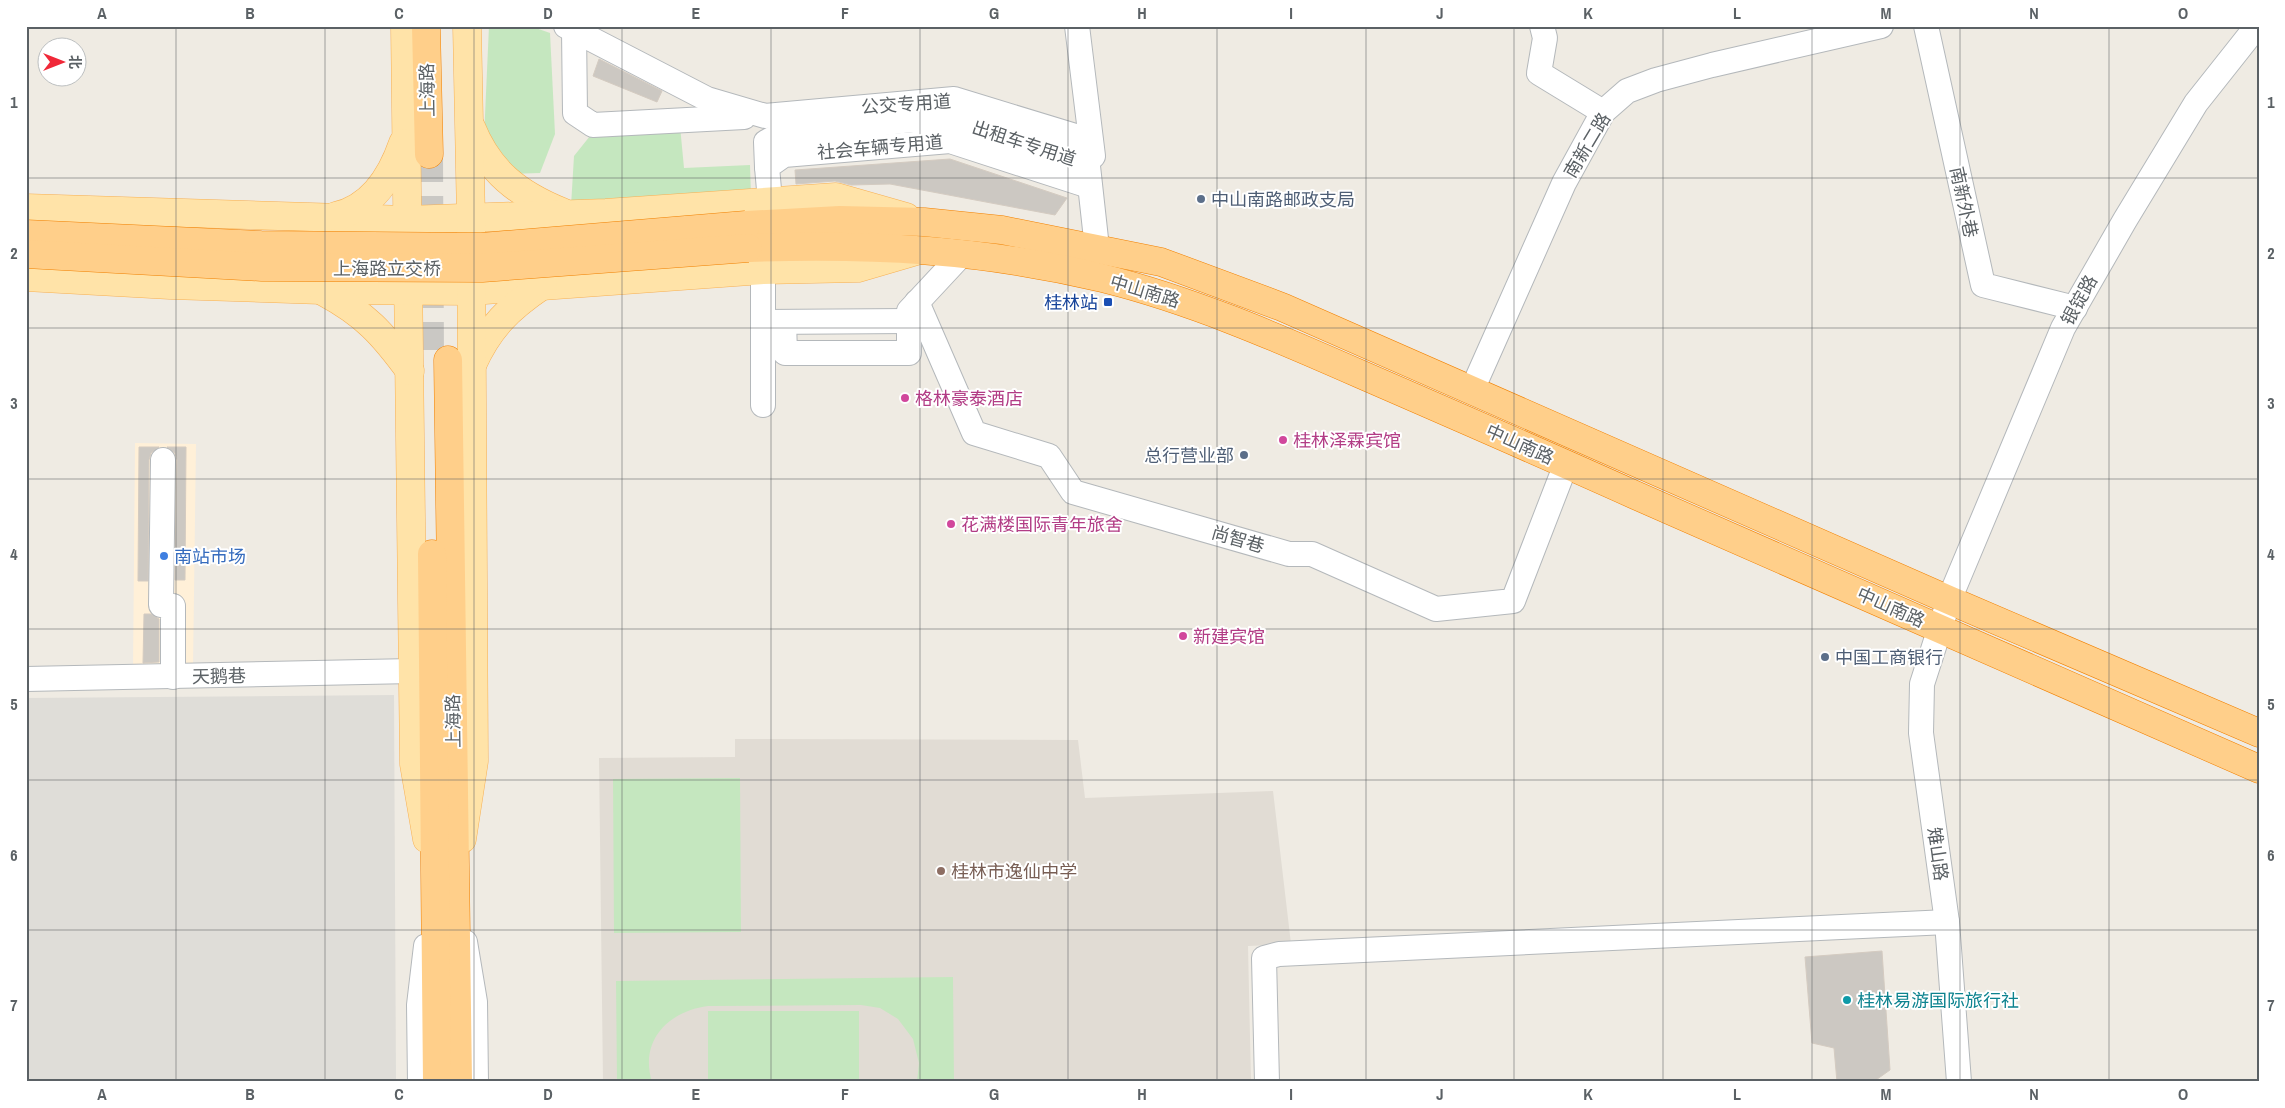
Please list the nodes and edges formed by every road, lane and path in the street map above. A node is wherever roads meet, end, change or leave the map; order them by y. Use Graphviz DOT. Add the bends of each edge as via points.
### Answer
graph roads {
  1 [pos="405,26"];
  2 [pos="426,26"];
  3 [pos="444,26"];
  4 [pos="467,26"];
  5 [pos="1078,26"];
  6 [pos="1542,26"];
  7 [pos="1881,26"];
  8 [pos="1926,26"];
  9 [pos="2257,26"];
  10 [pos="570,28"];
  11 [pos="1603,112"];
  12 [pos="765,116"];
  13 [pos="468,122"];
  14 [pos="406,134"];
  15 [pos="768,168"];
  16 [pos="1089,181"];
  17 [pos="26,208"];
  18 [pos="568,214"];
  19 [pos="322,218"];
  20 [pos="471,219"];
  21 [pos="407,220"];
  22 [pos="924,222"];
  23 [pos="26,234"];
  24 [pos="752,248"];
  25 [pos="1100,249"];
  26 [pos="963,253"];
  27 [pos="26,254"];
  28 [pos="26,277"];
  29 [pos="543,285"];
  30 [pos="321,290"];
  31 [pos="471,291"];
  32 [pos="407,292"];
  33 [pos="2074,308"];
  34 [pos="912,320"];
  35 [pos="777,327"];
  36 [pos="440,364"];
  37 [pos="1472,390"];
  38 [pos="764,405"];
  39 [pos="163,460"];
  40 [pos="1566,464"];
  41 [pos="1949,600"];
  42 [pos="1940,629"];
  43 [pos="413,671"];
  44 [pos="173,677"];
  45 [pos="26,679"];
  46 [pos="2259,733"];
  47 [pos="2259,769"];
  48 [pos="445,879"];
  49 [pos="1947,922"];
  50 [pos="420,1082"];
  51 [pos="437,1082"];
  52 [pos="458,1082"];
  53 [pos="476,1082"];
  54 [pos="1267,1082"];
  55 [pos="1959,1082"];
  1 -- 14 [label="main road"];
  2 -- 3 [label="highway, 上海路" via="438,154"];
  4 -- 13 [label="main road"];
  5 -- 25 [label="street"];
  6 -- 11 [label="street" via="1544,38 1539,73"];
  7 -- 11 [label="street, 南新二路" via="1656,80 1627,91"];
  8 -- 33 [label="street, 南新外巷" via="1983,285"];
  9 -- 33 [label="street, 银锭路" via="2196,103"];
  10 -- 12 [label="street, 公交专用道" via="707,99"];
  10 -- 12 [label="street" via="575,114 593,124"];
  11 -- 37 [label="street, 南新二路" via="1564,183"];
  12 -- 15 [label="street"];
  12 -- 16 [label="street, 公交专用道" via="954,99 1085,139"];
  13 -- 18 [label="main road" via="478,144 508,183 535,201"];
  13 -- 20 [label="main road"];
  14 -- 19 [label="main road" via="396,164 368,201 344,214"];
  14 -- 21 [label="main road"];
  15 -- 16 [label="street, 社会车辆专用道" via="784,155 950,141"];
  15 -- 18 [label="main road"];
  15 -- 22 [label="main road" via="836,198"];
  16 -- 25 [label="street"];
  17 -- 19 [label="main road"];
  18 -- 20 [label="main road"];
  19 -- 21 [label="main road"];
  20 -- 21 [label="main road"];
  20 -- 31 [label="main road"];
  21 -- 32 [label="main road"];
  22 -- 24 [label="highway, 中山南路" via="840,220"];
  22 -- 25 [label="highway, 中山南路" via="1002,230"];
  23 -- 24 [label="highway, 上海路立交桥, bridge" via="262,245"];
  24 -- 26 [label="highway, 中山南路" via="840,245"];
  24 -- 27 [label="highway, 上海路立交桥, bridge" via="482,268 262,267"];
  24 -- 29 [label="main road"];
  24 -- 35 [label="street"];
  25 -- 37 [label="highway, 中山南路" via="1160,262 1220,283"];
  26 -- 34 [label="street"];
  26 -- 40 [label="highway, 中山南路" via="1103,278 1210,311"];
  28 -- 30 [label="main road"];
  29 -- 31 [label="main road"];
  29 -- 36 [label="main road" via="515,303 484,340"];
  30 -- 32 [label="main road"];
  30 -- 36 [label="main road" via="352,307 387,340"];
  31 -- 32 [label="main road"];
  31 -- 36 [label="main road"];
  32 -- 36 [label="main road"];
  33 -- 41 [label="street, 银锭路"];
  34 -- 35 [label="street"];
  34 -- 40 [label="street, 尚智巷" via="974,433 1049,456 1073,492 1289,554 1312,554 1436,609 1513,601"];
  35 -- 38 [label="street"];
  36 -- 43 [label="main road"];
  36 -- 48 [label="highway, 上海路"];
  36 -- 48 [label="main road" via="474,761"];
  37 -- 41 [label="highway, 中山南路"];
  39 -- 44 [label="street" via="161,605 173,606"];
  40 -- 42 [label="highway, 中山南路"];
  41 -- 42 [label="street, 银锭路"];
  41 -- 46 [label="highway, 中山南路"];
  42 -- 47 [label="highway, 中山南路"];
  42 -- 49 [label="street, 雉山路" via="1922,684 1921,733"];
  43 -- 44 [label="street, 天鹅巷"];
  43 -- 48 [label="main road" via="414,764"];
  44 -- 45 [label="street, 天鹅巷"];
  48 -- 50 [label="street" via="419,1004"];
  48 -- 51 [label="highway, 上海路"];
  48 -- 52 [label="highway, 上海路"];
  48 -- 53 [label="street" via="475,1002"];
  49 -- 54 [label="street" via="1278,954 1264,958"];
  49 -- 55 [label="street, 雉山路"];
}
